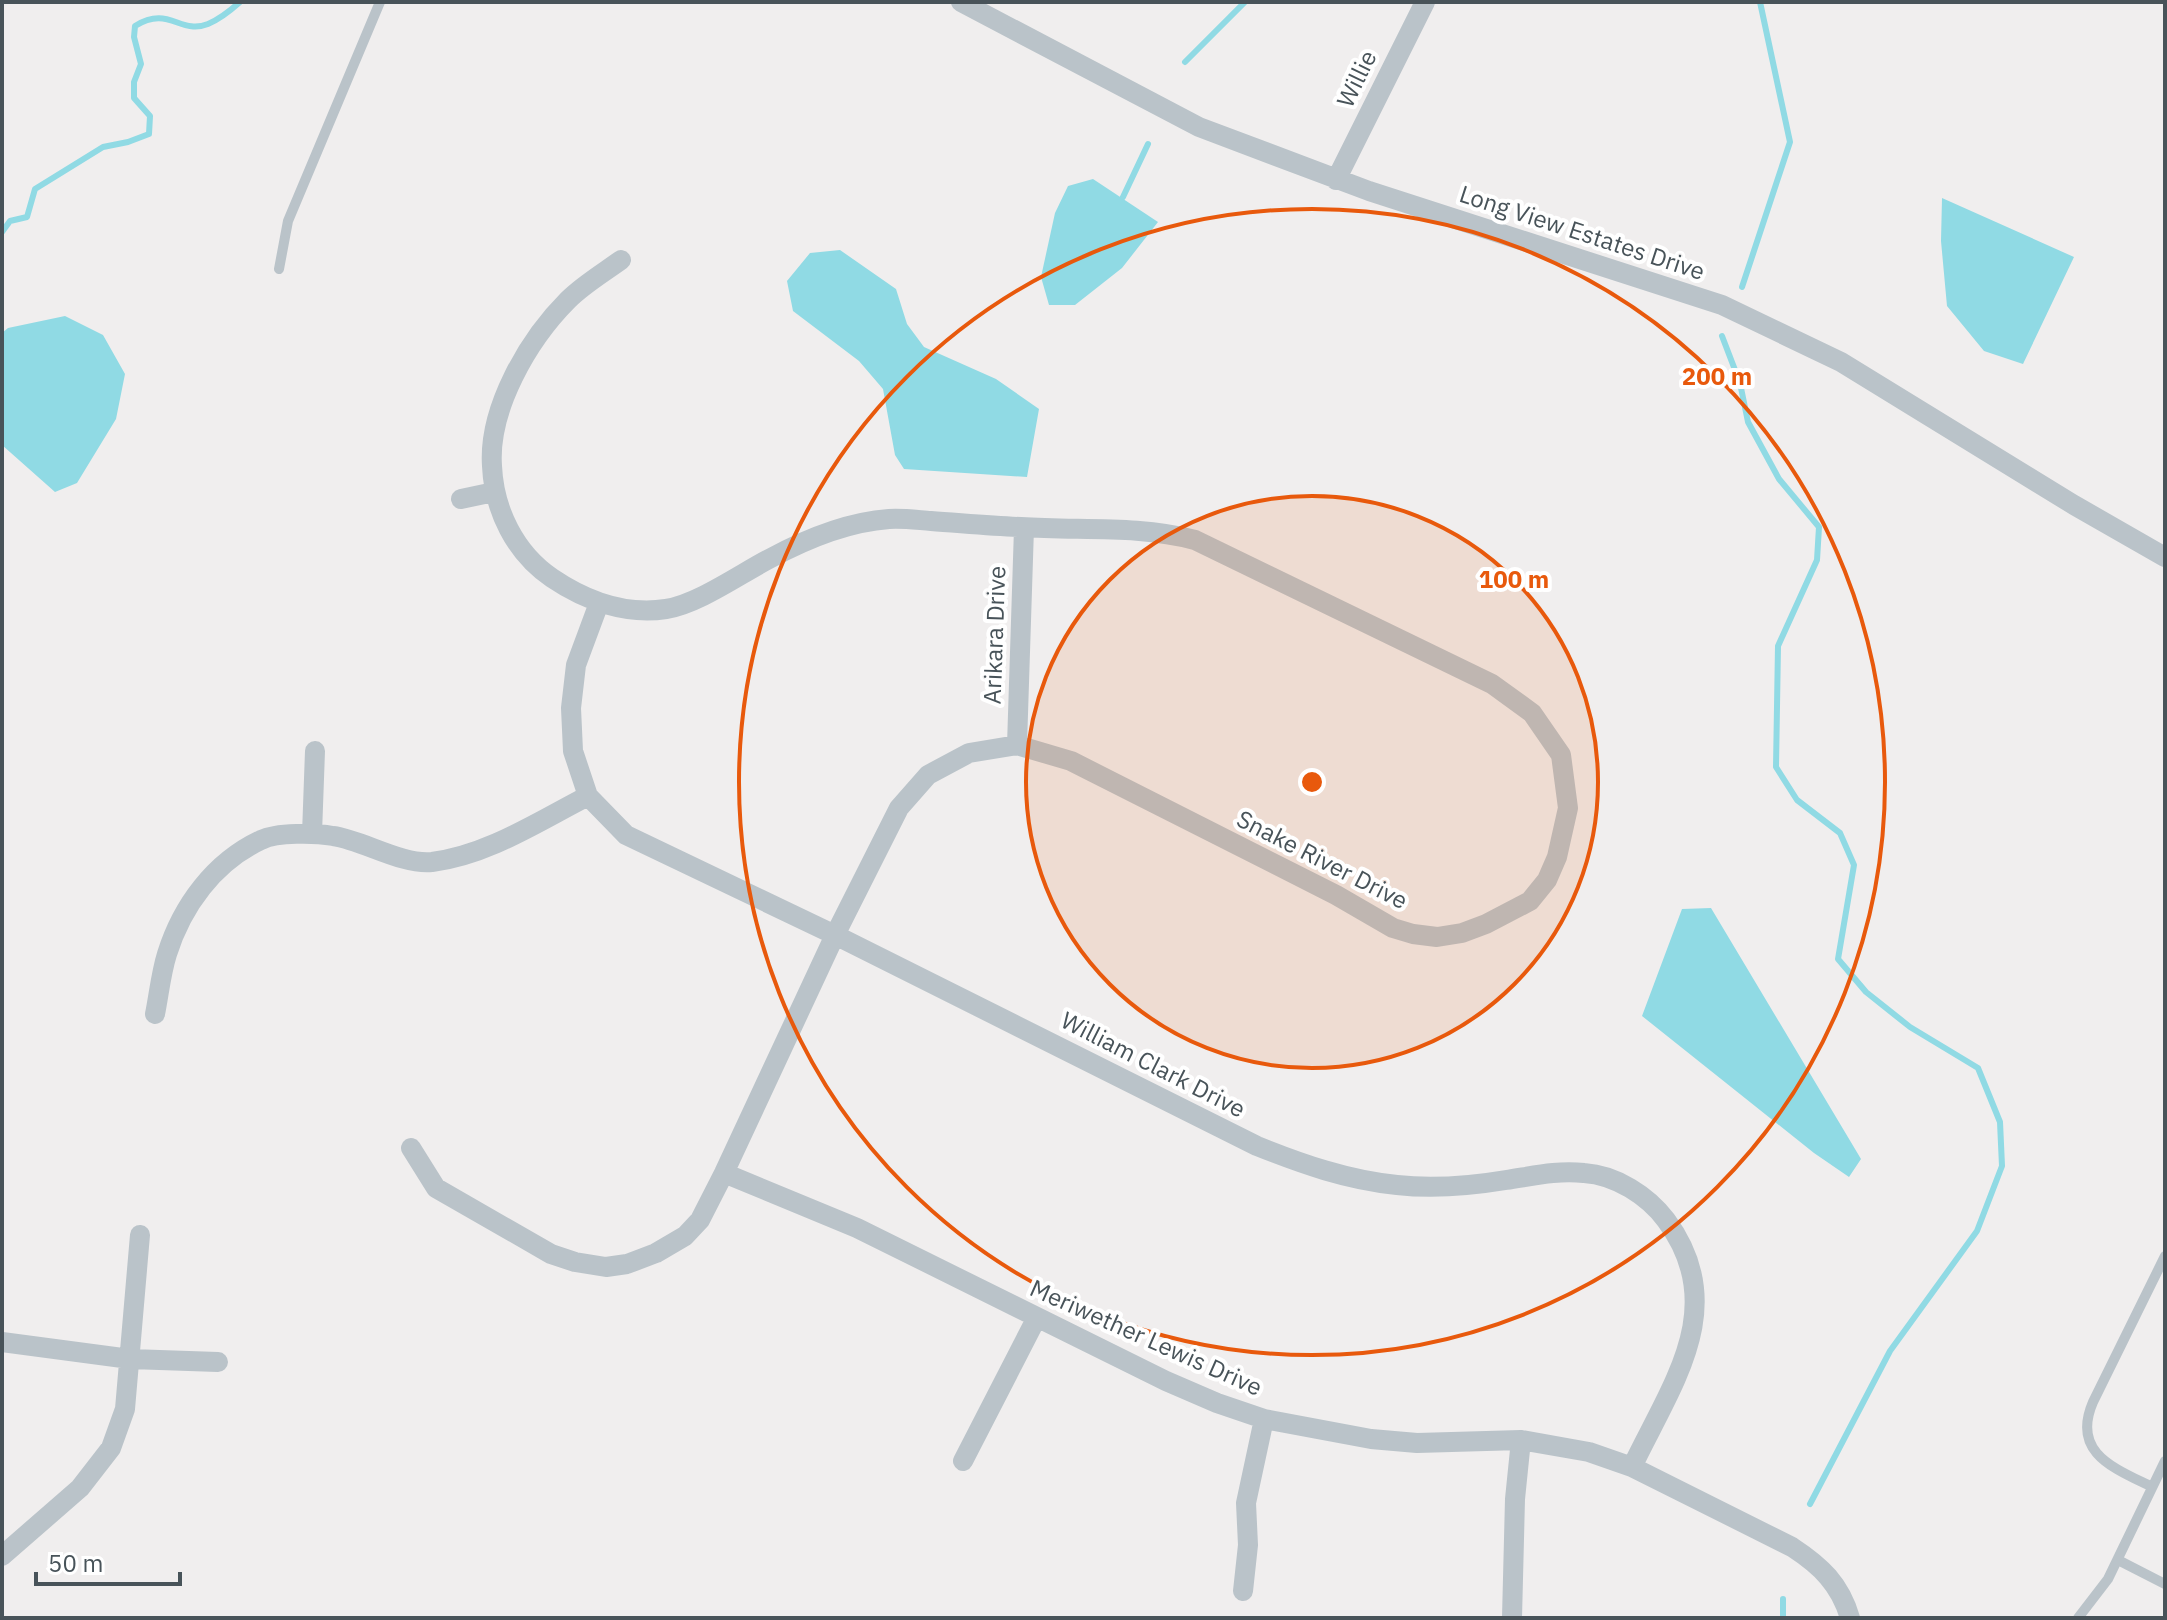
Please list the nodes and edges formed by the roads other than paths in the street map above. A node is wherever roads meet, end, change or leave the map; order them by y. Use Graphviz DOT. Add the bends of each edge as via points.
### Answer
graph roads {
  1 [pos="380,2"];
  2 [pos="961,2"];
  3 [pos="1425,2"];
  4 [pos="1336,180"];
  5 [pos="621,260"];
  6 [pos="279,269"];
  7 [pos="494,492"];
  8 [pos="461,499"];
  9 [pos="1024,528"];
  10 [pos="2165,557"];
  11 [pos="599,603"];
  12 [pos="1017,745"];
  13 [pos="315,751"];
  14 [pos="588,796"];
  15 [pos="312,834"];
  16 [pos="835,935"];
  17 [pos="155,1014"];
  18 [pos="411,1148"];
  19 [pos="724,1173"];
  20 [pos="140,1235"];
  21 [pos="2165,1256"];
  22 [pos="1036,1319"];
  23 [pos="2,1342"];
  24 [pos="130,1359"];
  25 [pos="218,1362"];
  26 [pos="1264,1419"];
  27 [pos="1521,1440"];
  28 [pos="963,1461"];
  29 [pos="2165,1461"];
  30 [pos="1632,1467"];
  31 [pos="2152,1487"];
  32 [pos="2,1556"];
  33 [pos="2118,1560"];
  34 [pos="2165,1584"];
  35 [pos="1243,1591"];
  36 [pos="1512,1618"];
  37 [pos="1850,1618"];
  38 [pos="2078,1618"];
  1 -- 6 [label="lane" via="288,221"];
  2 -- 4 [label="street, Long View Estates Drive" via="1199,127"];
  3 -- 4 [label="street, Willie"];
  4 -- 10 [label="street, Long View Estates Drive" via="1722,305 1841,362"];
  5 -- 7 [label="street, Snake River Drive" via="549,321 513,379 491,446"];
  7 -- 8 [label="street"];
  7 -- 11 [label="street, Snake River Drive" via="509,532 525,554 558,582"];
  9 -- 11 [label="street, Snake River Drive" via="890,519 857,524 825,533 667,609"];
  9 -- 12 [label="street, Arikara Drive"];
  9 -- 12 [label="street, Snake River Drive" via="1133,530 1195,540 1492,684 1532,713 1561,755 1568,808 1557,857 1530,901 1486,924 1437,937 1393,928 1071,761"];
  11 -- 14 [label="street, William Clark Drive" via="576,665 571,708 573,751"];
  12 -- 16 [label="street, Snake River Drive" via="969,753 913,789"];
  13 -- 15 [label="street"];
  14 -- 15 [label="street" via="481,850 429,862"];
  14 -- 16 [label="street, William Clark Drive" via="626,835"];
  15 -- 17 [label="street" via="263,839 229,860 203,885 183,914 167,955"];
  16 -- 19 [label="street, Snake River Drive"];
  16 -- 30 [label="street, William Clark Drive" via="1302,1164 1350,1178 1454,1187 1547,1172 1588,1173 1621,1183 1655,1204 1680,1239 1693,1276 1697,1313 1688,1351"];
  18 -- 19 [label="street, Snake River Drive" via="436,1188 551,1254 606,1267 656,1253 685,1236 700,1220"];
  19 -- 22 [label="street, Meriwether Lewis Drive" via="857,1228"];
  20 -- 24 [label="street"];
  21 -- 31 [label="lane" via="2086,1422 2096,1454"];
  22 -- 26 [label="street, Meriwether Lewis Drive" via="1179,1387"];
  22 -- 28 [label="street"];
  23 -- 24 [label="street"];
  24 -- 25 [label="street"];
  24 -- 32 [label="street" via="125,1409 111,1448 80,1488"];
  26 -- 27 [label="street, Meriwether Lewis Drive" via="1417,1443"];
  26 -- 35 [label="street" via="1246,1503"];
  27 -- 30 [label="street, Meriwether Lewis Drive" via="1589,1452"];
  27 -- 36 [label="street"];
  29 -- 31 [label="lane"];
  30 -- 37 [label="street, Meriwether Lewis Drive" via="1815,1562 1836,1584"];
  31 -- 33 [label="lane"];
  33 -- 34 [label="lane"];
  33 -- 38 [label="lane"];
}
